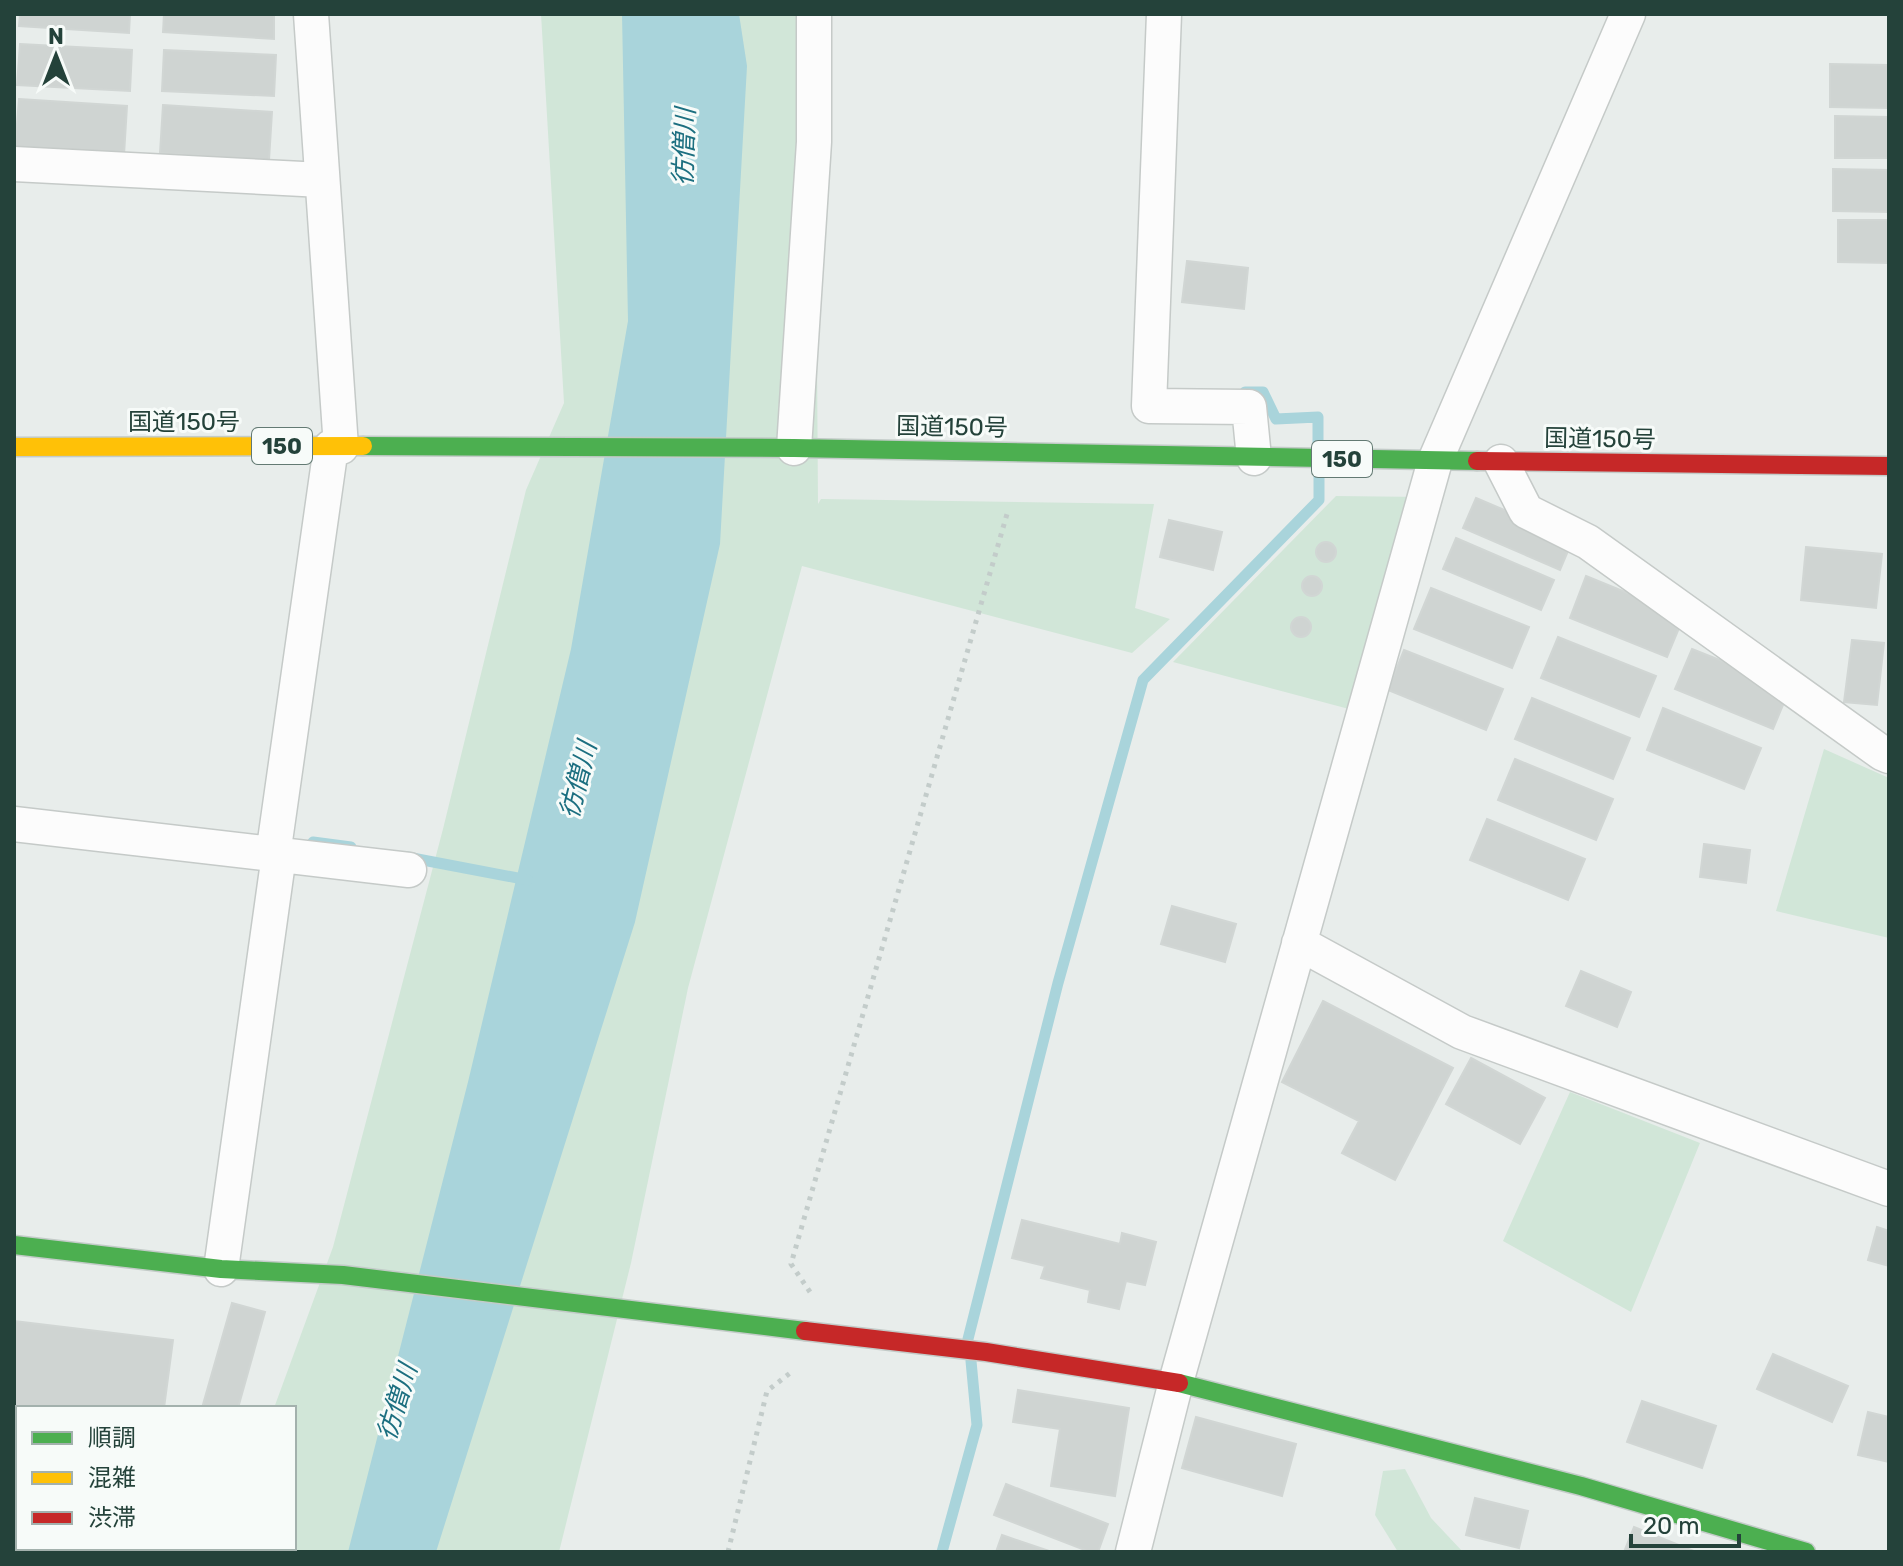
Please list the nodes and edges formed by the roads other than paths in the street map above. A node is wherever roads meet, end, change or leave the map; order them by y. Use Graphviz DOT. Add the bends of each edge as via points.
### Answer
graph roads {
  1 [pos="311,14"];
  2 [pos="814,14"];
  3 [pos="1164,14"];
  4 [pos="1628,14"];
  5 [pos="14,164"];
  6 [pos="322,180"];
  7 [pos="14,447"];
  8 [pos="336,447"];
  9 [pos="794,448"];
  10 [pos="1254,458"];
  11 [pos="1435,461"];
  12 [pos="1501,462"];
  13 [pos="1889,466"];
  14 [pos="1889,756"];
  15 [pos="14,824"];
  16 [pos="276,845"];
  17 [pos="409,870"];
  18 [pos="1299,943"];
  19 [pos="1889,1189"];
  20 [pos="14,1245"];
  21 [pos="221,1269"];
  22 [pos="1176,1382"];
  23 [pos="1741,1543"];
  24 [pos="1133,1552"];
  25 [pos="1806,1552"];
  1 -- 6 [label="street"];
  2 -- 9 [label="street" via="814,142"];
  3 -- 10 [label="street" via="1149,406 1249,407"];
  4 -- 11 [label="street"];
  5 -- 6 [label="street"];
  6 -- 8 [label="street"];
  7 -- 8 [label="main road, 国道150号 / 150"];
  8 -- 9 [label="main road, 国道150号 / 150"];
  8 -- 16 [label="street"];
  9 -- 10 [label="main road, 国道150号 / 150"];
  10 -- 11 [label="main road, 国道150号 / 150"];
  11 -- 12 [label="main road, 国道150号 / 150"];
  11 -- 18 [label="street"];
  12 -- 13 [label="main road, 国道150号 / 150"];
  12 -- 14 [label="street" via="1526,511 1588,542"];
  15 -- 16 [label="street"];
  16 -- 17 [label="street"];
  16 -- 21 [label="street"];
  18 -- 19 [label="street" via="1462,1032"];
  18 -- 22 [label="street"];
  20 -- 21 [label="main road"];
  21 -- 22 [label="main road" via="343,1275 986,1352"];
  22 -- 23 [label="main road" via="1581,1486"];
  22 -- 24 [label="street"];
  23 -- 25 [label="main road"];
}
